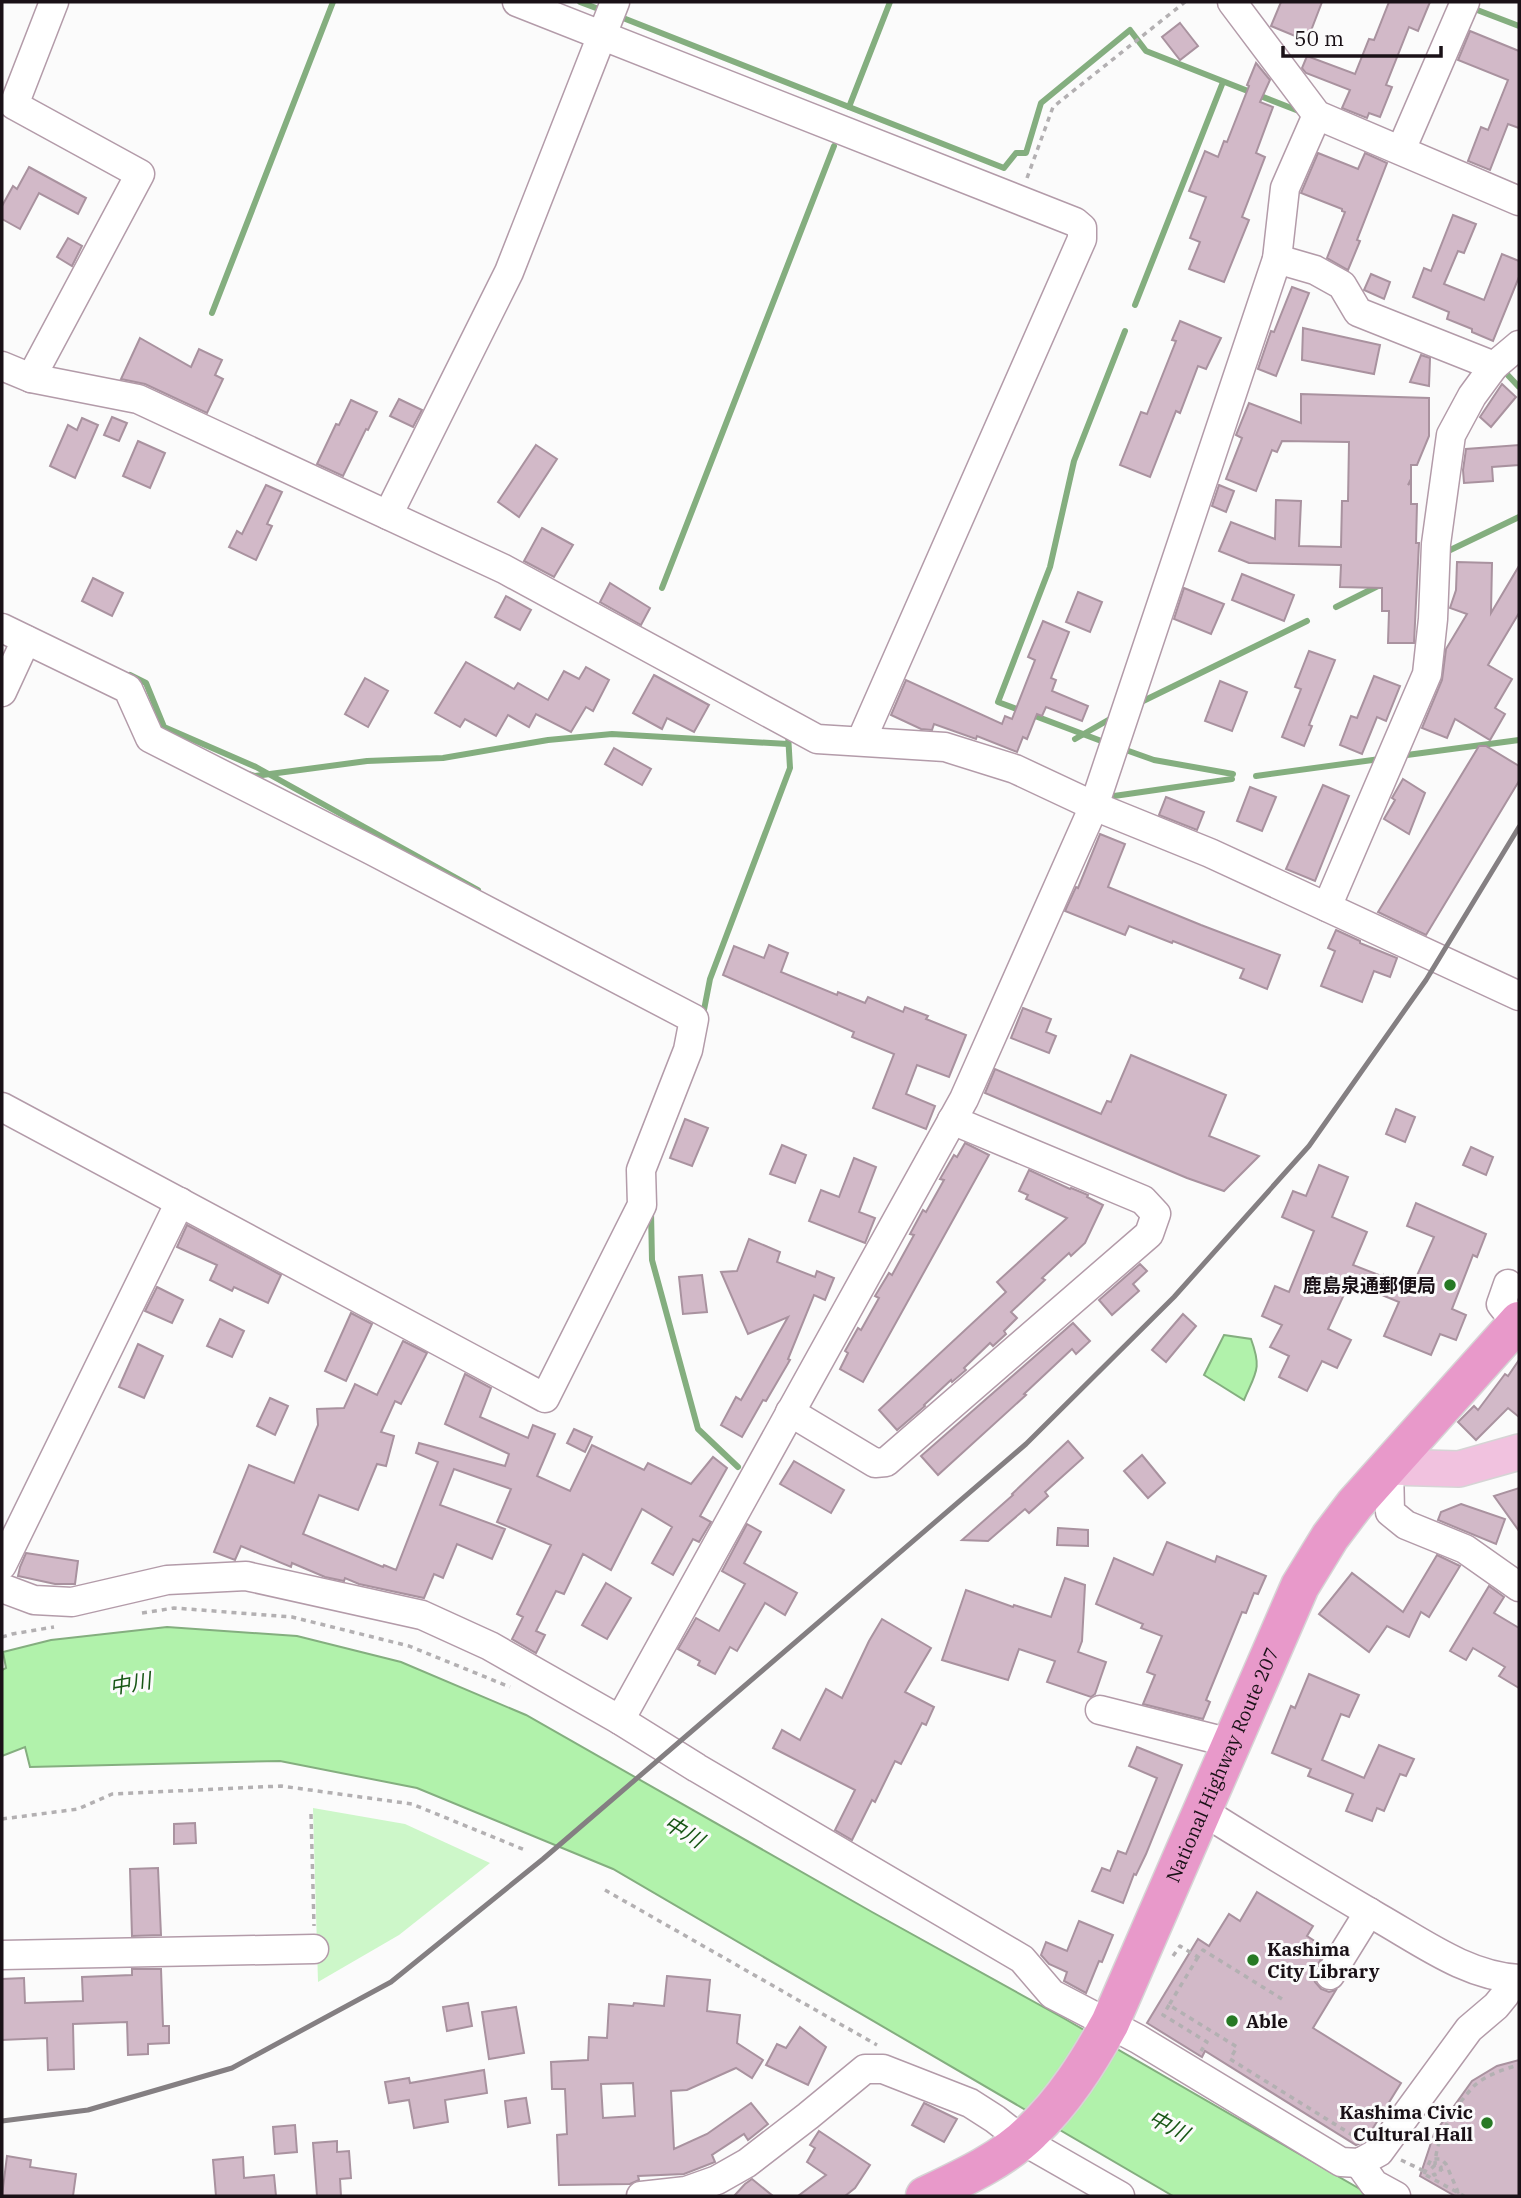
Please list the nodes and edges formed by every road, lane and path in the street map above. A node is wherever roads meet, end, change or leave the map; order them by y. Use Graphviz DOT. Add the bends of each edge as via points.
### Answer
graph roads {
  1 [pos="54,2"];
  2 [pos="517,2"];
  3 [pos="1185,2"];
  4 [pos="1232,2"];
  5 [pos="1465,2"];
  6 [pos="609,16"];
  7 [pos="1317,115"];
  8 [pos="1401,150"];
  9 [pos="1019,200"];
  10 [pos="1519,201"];
  11 [pos="1277,259"];
  12 [pos="1519,345"];
  13 [pos="2,366"];
  14 [pos="1494,366"];
  15 [pos="30,378"];
  16 [pos="388,515"];
  17 [pos="14,634"];
  18 [pos="2,692"];
  19 [pos="862,741"];
  20 [pos="1094,806"];
  21 [pos="1327,907"];
  22 [pos="1519,996"];
  23 [pos="2,1107"];
  24 [pos="952,1120"];
  25 [pos="180,1202"];
  26 [pos="1508,1284"];
  27 [pos="1518,1323"];
  28 [pos="790,1412"];
  29 [pos="1519,1452"];
  30 [pos="1389,1466"];
  31 [pos="2,1565"];
  32 [pos="1519,1587"];
  33 [pos="2,1588"];
  34 [pos="34,1600"];
  35 [pos="2,1610"];
  36 [pos="134,1614"];
  37 [pos="66,1625"];
  38 [pos="2,1637"];
  39 [pos="519,1691"];
  40 [pos="1100,1710"];
  41 [pos="620,1720"];
  42 [pos="1231,1743"];
  43 [pos="1201,1810"];
  44 [pos="311,1814"];
  45 [pos="2,1819"];
  46 [pos="525,1850"];
  47 [pos="605,1890"];
  48 [pos="1368,1912"];
  49 [pos="314,1949"];
  50 [pos="2,1955"];
  51 [pos="1198,1957"];
  52 [pos="1168,1965"];
  53 [pos="1330,1975"];
  54 [pos="1514,1979"];
  55 [pos="1282,1999"];
  56 [pos="1169,2004"];
  57 [pos="1175,2022"];
  58 [pos="1107,2028"];
  59 [pos="883,2048"];
  60 [pos="1519,2064"];
  61 [pos="1027,2136"];
  62 [pos="1362,2153"];
  63 [pos="1435,2158"];
  64 [pos="1442,2171"];
  65 [pos="1462,2188"];
  66 [pos="1458,2192"];
  67 [pos="641,2196"];
  68 [pos="925,2196"];
  69 [pos="1120,2196"];
  70 [pos="1396,2196"];
  71 [pos="1464,2196"];
  1 -- 15 [label="street" via="14,105 140,174"];
  2 -- 6 [label="street"];
  3 -- 9 [label="path" via="1053,107"];
  4 -- 7 [label="street"];
  5 -- 8 [label="street"];
  6 -- 9 [label="street"];
  6 -- 16 [label="street" via="509,272"];
  7 -- 8 [label="street"];
  7 -- 11 [label="street" via="1285,188"];
  8 -- 10 [label="street"];
  9 -- 19 [label="street" via="1075,222 1082,228 1082,239"];
  11 -- 14 [label="street" via="1315,270 1342,285 1358,312"];
  11 -- 20 [label="street"];
  12 -- 14 [label="street"];
  13 -- 15 [label="street"];
  14 -- 21 [label="street" via="1451,435 1436,544 1427,674"];
  15 -- 16 [label="street" via="138,399"];
  16 -- 19 [label="street" via="504,569 817,739"];
  17 -- 18 [label="street"];
  17 -- 25 [label="street" via="128,689 150,738 694,1019 688,1050 641,1170 642,1205 545,1398"];
  19 -- 20 [label="street" via="945,747 1016,769"];
  20 -- 21 [label="street"];
  20 -- 24 [label="street"];
  21 -- 22 [label="street"];
  23 -- 25 [label="street"];
  24 -- 28 [label="street"];
  24 -- 28 [label="street" via="1143,1200 1156,1214 1149,1234 886,1462 875,1463"];
  25 -- 31 [label="street"];
  26 -- 27 [label="street" via="1501,1304"];
  27 -- 30 [label="highway, National Highway Route 207"];
  28 -- 41 [label="street"];
  29 -- 30 [label="main road" via="1459,1469"];
  30 -- 32 [label="street" via="1390,1512 1406,1525 1465,1549"];
  30 -- 42 [label="highway, National Highway Route 207" via="1330,1536 1300,1586"];
  33 -- 34 [label="street"];
  34 -- 35 [label="street"];
  34 -- 41 [label="street" via="72,1602 167,1580 246,1576 422,1615 490,1646"];
  36 -- 39 [label="path" via="174,1608 292,1617 410,1646"];
  37 -- 38 [label="path"];
  40 -- 42 [label="street"];
  41 -- 58 [label="street" via="1022,1959 1052,1994"];
  42 -- 43 [label="highway, National Highway Route 207"];
  43 -- 48 [label="street"];
  43 -- 58 [label="highway, National Highway Route 207"];
  44 -- 49 [label="path"];
  45 -- 46 [label="path" via="78,1809 112,1794 281,1786 412,1804"];
  47 -- 59 [label="path"];
  48 -- 53 [label="street"];
  48 -- 54 [label="street" via="1460,1965"];
  49 -- 50 [label="street"];
  51 -- 52 [label="path" via="1180,1946"];
  51 -- 55 [label="path" via="1203,1950"];
  51 -- 56 [label="path"];
  54 -- 62 [label="street" via="1496,2006 1469,2029 1379,2152"];
  56 -- 57 [label="path" via="1163,2015"];
  56 -- 62 [label="path" via="1237,2047 1230,2059"];
  58 -- 61 [label="highway, National Highway Route 207" via="1073,2087"];
  58 -- 62 [label="street" via="1341,2162"];
  60 -- 63 [label="path" via="1475,2085 1456,2109"];
  61 -- 67 [label="street" via="970,2104 883,2069 864,2068 747,2163 686,2191"];
  61 -- 68 [label="highway, National Highway Route 207" via="973,2173"];
  61 -- 69 [label="street"];
  62 -- 70 [label="street" via="1374,2184"];
  63 -- 64 [label="path" via="1435,2165 1441,2171 1432,2173 1435,2165 1439,2165 1441,2167"];
  63 -- 66 [label="path" via="1446,2164"];
  63 -- 66 [label="path" via="1424,2174"];
  65 -- 66 [label="path"];
  66 -- 71 [label="path"];
}
